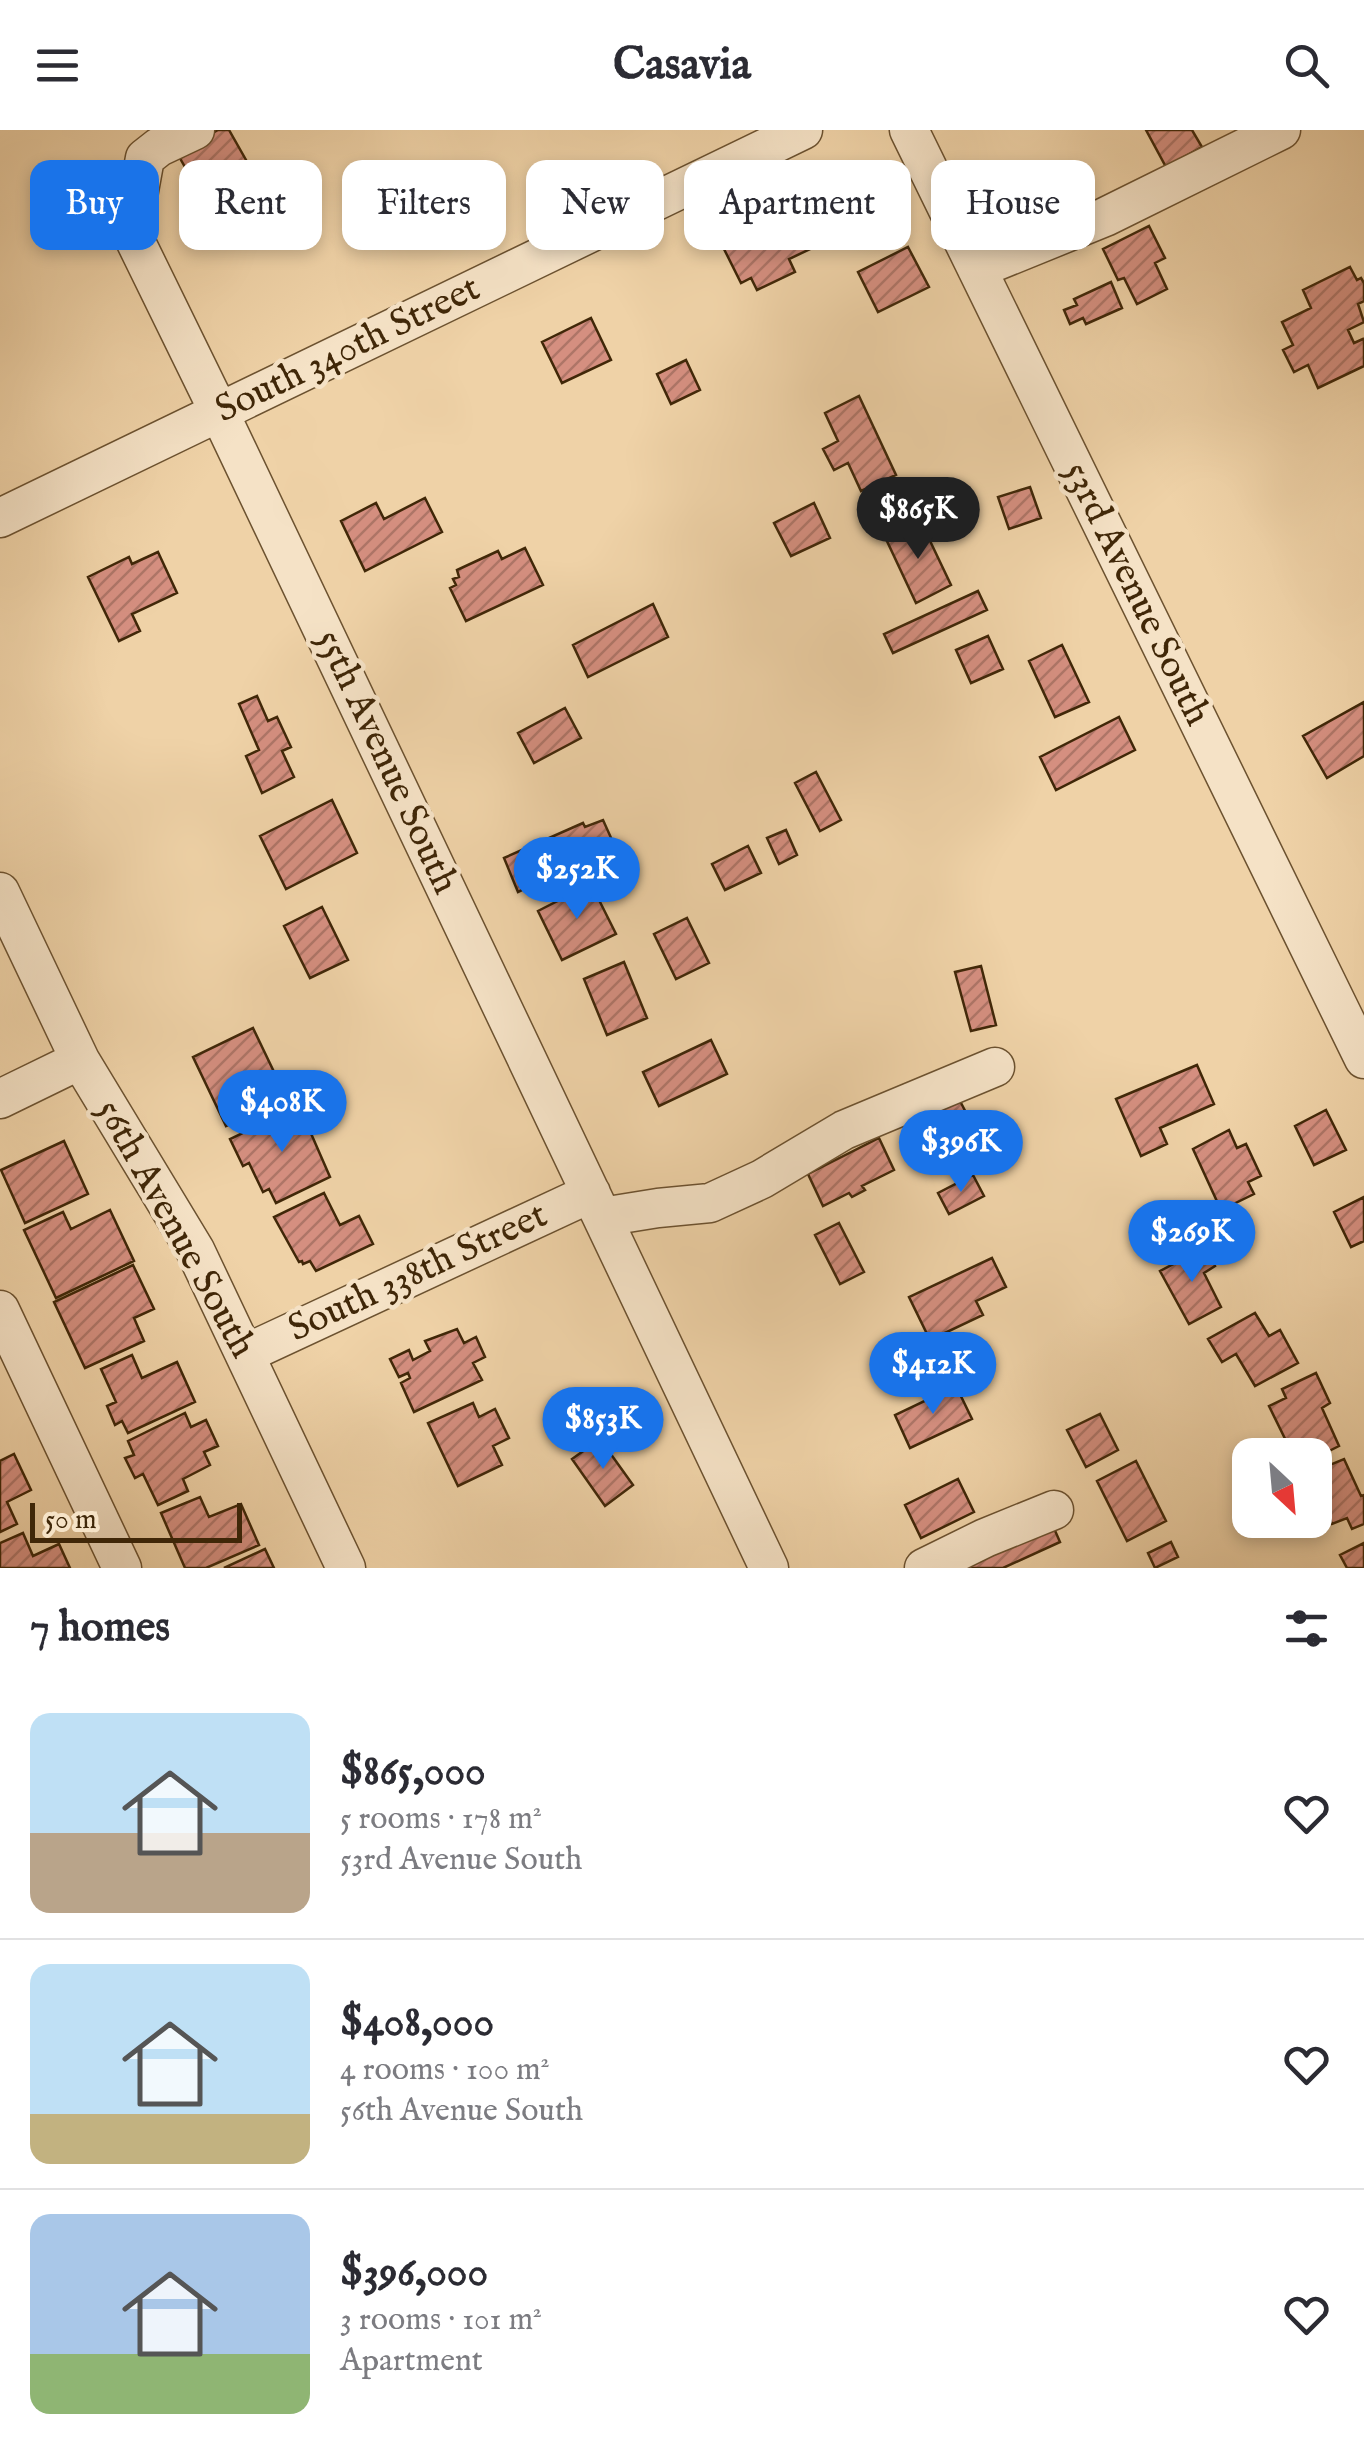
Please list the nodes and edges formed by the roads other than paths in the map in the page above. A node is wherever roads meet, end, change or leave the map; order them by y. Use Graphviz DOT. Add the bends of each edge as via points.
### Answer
graph roads {
  1 [pos="195,130"];
  2 [pos="803,130"];
  3 [pos="908,130"];
  4 [pos="1281,130"];
  5 [pos="977,269"];
  6 [pos="219,412"];
  7 [pos="0,518"];
  8 [pos="0,892"];
  9 [pos="1351,996"];
  10 [pos="1364,1059"];
  11 [pos="80,1060"];
  12 [pos="995,1066"];
  13 [pos="0,1099"];
  14 [pos="596,1205"];
  15 [pos="0,1310"];
  16 [pos="245,1354"];
  17 [pos="1054,1510"];
  18 [pos="122,1568"];
  19 [pos="346,1568"];
  20 [pos="769,1568"];
  21 [pos="924,1568"];
  1 -- 6 [label="street, 55th Avenue South" via="145,158 129,228"];
  2 -- 6 [label="street, South 340th Street"];
  3 -- 5 [label="street, 53rd Avenue South"];
  4 -- 5 [label="street" via="1104,217"];
  5 -- 9 [label="street, 53rd Avenue South"];
  6 -- 7 [label="street, South 340th Street"];
  6 -- 14 [label="street, 55th Avenue South"];
  8 -- 11 [label="street, 56th Avenue South"];
  9 -- 10 [label="street, 53rd Avenue South"];
  11 -- 13 [label="street"];
  11 -- 16 [label="street, 56th Avenue South" via="195,1250"];
  12 -- 14 [label="street, South 338th Street" via="844,1130 710,1203"];
  14 -- 16 [label="street, South 338th Street"];
  14 -- 20 [label="street, 55th Avenue South"];
  15 -- 18 [label="street"];
  16 -- 19 [label="street, 56th Avenue South"];
  17 -- 21 [label="street"];
}
